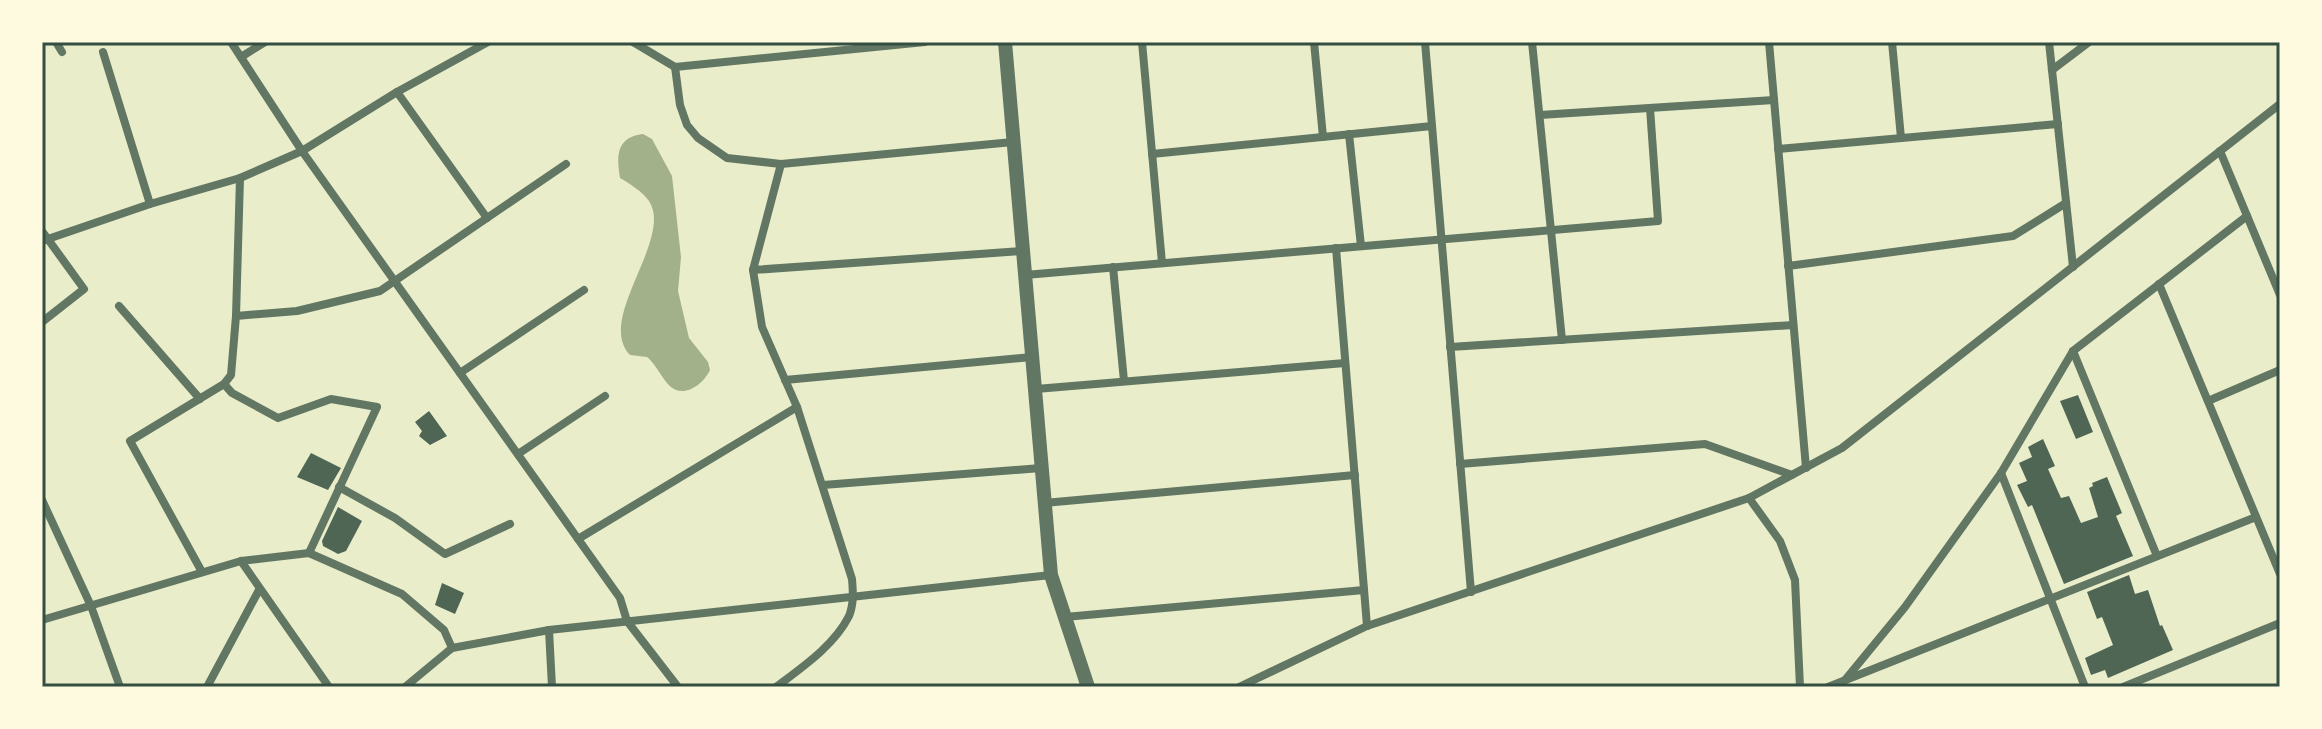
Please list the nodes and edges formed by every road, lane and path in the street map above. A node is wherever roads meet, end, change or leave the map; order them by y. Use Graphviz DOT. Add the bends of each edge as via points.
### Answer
graph roads {
  1 [pos="56,42"];
  2 [pos="231,42"];
  3 [pos="265,42"];
  4 [pos="488,42"];
  5 [pos="633,42"];
  6 [pos="925,42"];
  7 [pos="1005,42"];
  8 [pos="1142,42"];
  9 [pos="1314,42"];
  10 [pos="1425,42"];
  11 [pos="1532,42"];
  12 [pos="1769,42"];
  13 [pos="1892,42"];
  14 [pos="2049,42"];
  15 [pos="2089,42"];
  16 [pos="866,45"];
  17 [pos="62,52"];
  18 [pos="103,52"];
  19 [pos="241,57"];
  20 [pos="675,67"];
  21 [pos="2052,70"];
  22 [pos="397,92"];
  23 [pos="1774,100"];
  24 [pos="2280,104"];
  25 [pos="1650,108"];
  26 [pos="1540,115"];
  27 [pos="2058,124"];
  28 [pos="1432,126"];
  29 [pos="1349,134"];
  30 [pos="1323,137"];
  31 [pos="1901,138"];
  32 [pos="1013,142"];
  33 [pos="1778,149"];
  34 [pos="302,151"];
  35 [pos="2220,151"];
  36 [pos="1152,154"];
  37 [pos="566,164"];
  38 [pos="781,164"];
  39 [pos="240,178"];
  40 [pos="2066,203"];
  41 [pos="150,204"];
  42 [pos="2247,216"];
  43 [pos="487,218"];
  44 [pos="1551,230"];
  45 [pos="43,237"];
  46 [pos="1441,239"];
  47 [pos="1361,246"];
  48 [pos="1336,248"];
  49 [pos="1023,251"];
  50 [pos="1162,263"];
  51 [pos="1788,266"];
  52 [pos="1113,267"];
  53 [pos="2073,267"];
  54 [pos="753,270"];
  55 [pos="1025,275"];
  56 [pos="394,281"];
  57 [pos="2159,284"];
  58 [pos="584,290"];
  59 [pos="2280,295"];
  60 [pos="119,306"];
  61 [pos="236,316"];
  62 [pos="42,322"];
  63 [pos="1793,325"];
  64 [pos="1562,340"];
  65 [pos="1450,347"];
  66 [pos="2073,351"];
  67 [pos="1032,357"];
  68 [pos="1345,363"];
  69 [pos="2280,370"];
  70 [pos="460,373"];
  71 [pos="785,380"];
  72 [pos="1124,381"];
  73 [pos="224,384"];
  74 [pos="1036,389"];
  75 [pos="605,396"];
  76 [pos="200,399"];
  77 [pos="2208,401"];
  78 [pos="797,407"];
  79 [pos="518,454"];
  80 [pos="1460,464"];
  81 [pos="1041,468"];
  82 [pos="1806,468"];
  83 [pos="2001,473"];
  84 [pos="1355,475"];
  85 [pos="1792,475"];
  86 [pos="823,485"];
  87 [pos="339,487"];
  88 [pos="1749,498"];
  89 [pos="42,500"];
  90 [pos="1044,503"];
  91 [pos="2256,517"];
  92 [pos="510,524"];
  93 [pos="578,539"];
  94 [pos="309,553"];
  95 [pos="2157,556"];
  96 [pos="241,561"];
  97 [pos="202,572"];
  98 [pos="2280,574"];
  99 [pos="1051,575"];
  100 [pos="259,590"];
  101 [pos="1364,590"];
  102 [pos="1471,592"];
  103 [pos="853,598"];
  104 [pos="2051,599"];
  105 [pos="91,606"];
  106 [pos="1065,617"];
  107 [pos="42,620"];
  108 [pos="627,621"];
  109 [pos="2280,623"];
  110 [pos="1367,626"];
  111 [pos="549,630"];
  112 [pos="452,648"];
  113 [pos="1845,680"];
  114 [pos="120,687"];
  115 [pos="207,687"];
  116 [pos="329,687"];
  117 [pos="405,687"];
  118 [pos="552,687"];
  119 [pos="678,687"];
  120 [pos="776,687"];
  121 [pos="1088,687"];
  122 [pos="1239,687"];
  123 [pos="1800,687"];
  124 [pos="1828,687"];
  125 [pos="2085,687"];
  126 [pos="2123,687"];
  1 -- 17 [label="street"];
  2 -- 19 [label="street"];
  3 -- 19 [label="street"];
  4 -- 22 [label="street"];
  5 -- 20 [label="street"];
  6 -- 16 [label="street"];
  7 -- 32 [label="street"];
  8 -- 36 [label="street"];
  9 -- 30 [label="street"];
  10 -- 28 [label="street"];
  11 -- 26 [label="street"];
  12 -- 23 [label="street"];
  13 -- 31 [label="street"];
  14 -- 21 [label="street"];
  15 -- 21 [label="street"];
  16 -- 20 [label="street"];
  18 -- 41 [label="street"];
  19 -- 34 [label="street"];
  20 -- 38 [label="street" via="680,105 698,138 727,158"];
  21 -- 27 [label="street"];
  22 -- 34 [label="street"];
  22 -- 43 [label="street"];
  23 -- 25 [label="street"];
  23 -- 33 [label="street"];
  24 -- 35 [label="street"];
  25 -- 26 [label="street"];
  25 -- 44 [label="street" via="1658,221"];
  26 -- 44 [label="street"];
  27 -- 31 [label="street"];
  27 -- 40 [label="street"];
  28 -- 29 [label="street"];
  28 -- 46 [label="street"];
  29 -- 30 [label="street"];
  29 -- 47 [label="street"];
  30 -- 36 [label="street"];
  31 -- 33 [label="street"];
  32 -- 38 [label="street"];
  32 -- 49 [label="street"];
  33 -- 51 [label="street"];
  34 -- 39 [label="street"];
  34 -- 56 [label="street"];
  35 -- 42 [label="street"];
  35 -- 53 [label="street"];
  36 -- 50 [label="street"];
  37 -- 43 [label="street"];
  38 -- 54 [label="street"];
  39 -- 41 [label="street"];
  39 -- 61 [label="street"];
  40 -- 51 [label="street" via="2013,236"];
  40 -- 53 [label="street"];
  41 -- 45 [label="street"];
  42 -- 57 [label="street"];
  42 -- 59 [label="street"];
  43 -- 56 [label="street"];
  44 -- 46 [label="street"];
  44 -- 64 [label="street"];
  45 -- 62 [label="street" via="84,289"];
  46 -- 47 [label="street"];
  46 -- 65 [label="street"];
  47 -- 48 [label="street"];
  48 -- 50 [label="street"];
  48 -- 68 [label="street"];
  49 -- 54 [label="street"];
  49 -- 55 [label="street"];
  50 -- 52 [label="street"];
  51 -- 63 [label="street"];
  52 -- 55 [label="street"];
  52 -- 72 [label="street"];
  53 -- 82 [label="street" via="1842,448"];
  54 -- 71 [label="street" via="762,327"];
  55 -- 67 [label="street"];
  56 -- 61 [label="street" via="369,295 297,311"];
  56 -- 70 [label="street"];
  57 -- 66 [label="street"];
  57 -- 77 [label="street"];
  58 -- 70 [label="street"];
  60 -- 76 [label="street"];
  61 -- 73 [label="street" via="232,369"];
  63 -- 64 [label="street"];
  63 -- 82 [label="street"];
  64 -- 65 [label="street"];
  65 -- 80 [label="street"];
  66 -- 83 [label="street"];
  66 -- 95 [label="street"];
  67 -- 71 [label="street"];
  67 -- 74 [label="street"];
  68 -- 72 [label="street"];
  68 -- 84 [label="street"];
  69 -- 77 [label="street"];
  70 -- 79 [label="street"];
  71 -- 78 [label="street"];
  72 -- 74 [label="street"];
  73 -- 76 [label="street"];
  73 -- 87 [label="street" via="278,418 331,399 377,407"];
  74 -- 81 [label="street"];
  75 -- 79 [label="street"];
  76 -- 97 [label="street" via="130,441"];
  77 -- 91 [label="street"];
  78 -- 86 [label="street"];
  78 -- 93 [label="street"];
  79 -- 93 [label="street"];
  80 -- 85 [label="street" via="1705,444"];
  80 -- 102 [label="street"];
  81 -- 86 [label="street"];
  81 -- 90 [label="street"];
  82 -- 85 [label="street"];
  83 -- 104 [label="street"];
  83 -- 113 [label="street"];
  84 -- 90 [label="street"];
  84 -- 101 [label="street"];
  85 -- 88 [label="street"];
  86 -- 103 [label="street"];
  87 -- 92 [label="street" via="445,554"];
  87 -- 94 [label="street"];
  88 -- 102 [label="street"];
  88 -- 123 [label="street" via="1780,541 1795,580"];
  89 -- 105 [label="street"];
  90 -- 99 [label="street"];
  91 -- 95 [label="street"];
  91 -- 98 [label="street"];
  93 -- 108 [label="street" via="620,598"];
  94 -- 96 [label="street"];
  94 -- 112 [label="street" via="402,594 444,630"];
  95 -- 104 [label="street"];
  96 -- 97 [label="street"];
  96 -- 100 [label="street"];
  97 -- 105 [label="street"];
  99 -- 103 [label="street"];
  99 -- 106 [label="street"];
  100 -- 115 [label="street"];
  100 -- 116 [label="street"];
  101 -- 106 [label="street"];
  101 -- 110 [label="street"];
  102 -- 110 [label="street"];
  103 -- 108 [label="street"];
  103 -- 120 [label="street" via="838,632"];
  104 -- 113 [label="street"];
  104 -- 125 [label="street"];
  105 -- 107 [label="street"];
  105 -- 114 [label="street"];
  106 -- 121 [label="street"];
  108 -- 111 [label="street"];
  108 -- 119 [label="street"];
  109 -- 126 [label="street"];
  110 -- 122 [label="street"];
  111 -- 112 [label="street"];
  111 -- 118 [label="street"];
  112 -- 117 [label="street"];
  113 -- 124 [label="street"];
}
